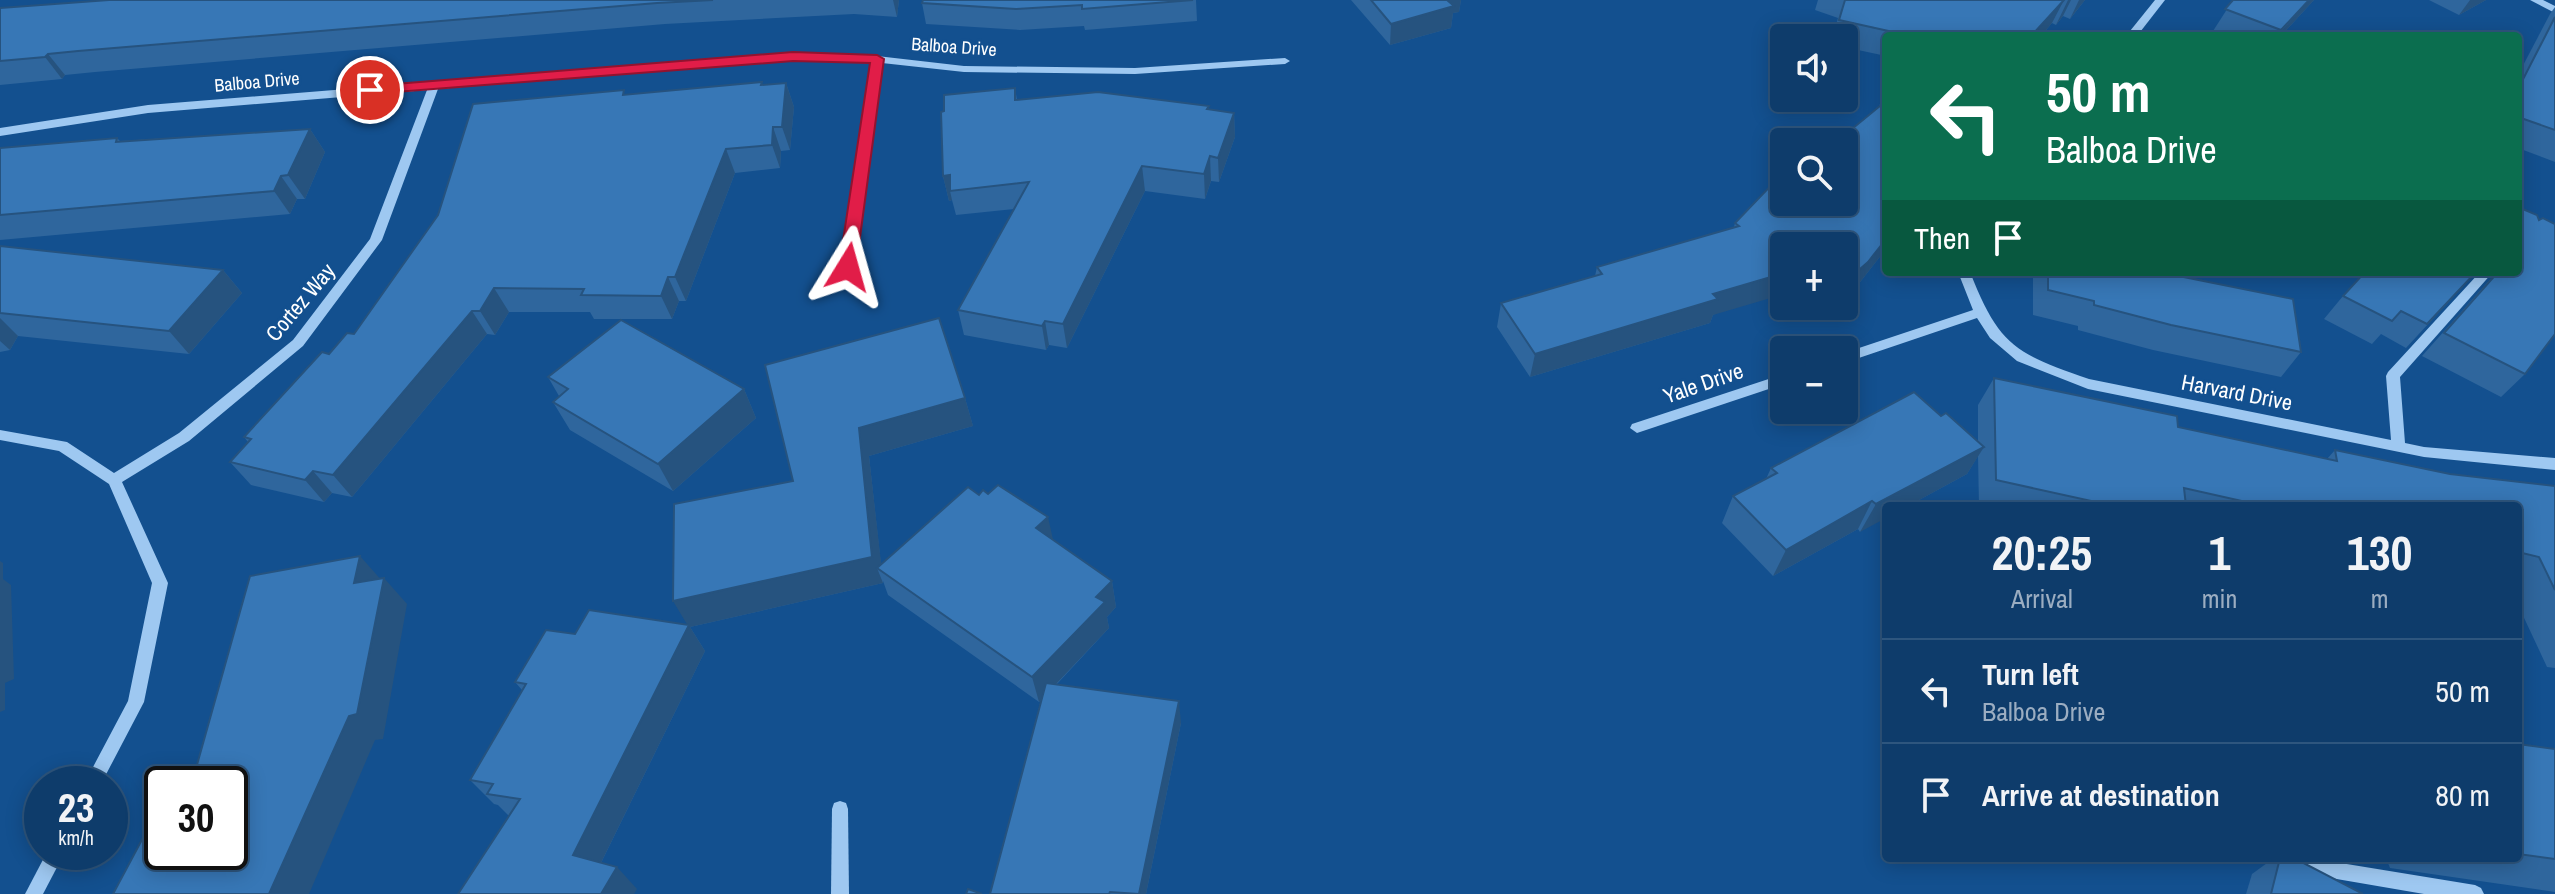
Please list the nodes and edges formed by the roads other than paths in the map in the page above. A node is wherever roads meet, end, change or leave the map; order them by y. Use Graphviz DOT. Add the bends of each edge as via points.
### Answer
graph roads {
  1 [pos="2160,0"];
  2 [pos="2535,0"];
  3 [pos="2555,10"];
  4 [pos="2134,32"];
  5 [pos="877,59"];
  6 [pos="1285,61"];
  7 [pos="434,85"];
  8 [pos="0,132"];
  9 [pos="848,267"];
  10 [pos="1965,276"];
  11 [pos="2483,276"];
  12 [pos="1978,313"];
  13 [pos="1858,353"];
  14 [pos="1770,384"];
  15 [pos="1637,428"];
  16 [pos="0,435"];
  17 [pos="2398,447"];
  18 [pos="2555,464"];
  19 [pos="114,480"];
  20 [pos="102,766"];
  21 [pos="840,809"];
  22 [pos="2290,862"];
  23 [pos="47,870"];
  24 [pos="34,894"];
  25 [pos="840,894"];
  26 [pos="2475,894"];
  1 -- 4 [label="street"];
  2 -- 3 [label="street"];
  5 -- 6 [label="street, Balboa Drive" via="964,69 1135,71"];
  5 -- 7 [label="street, Balboa Drive" via="793,56"];
  5 -- 9 [label="street"];
  7 -- 8 [label="street, Balboa Drive" via="148,109"];
  7 -- 19 [label="street, Cortez Way" via="376,240 298,343 184,437"];
  10 -- 12 [label="street, Harvard Drive"];
  11 -- 17 [label="street" via="2393,376"];
  12 -- 13 [label="street"];
  12 -- 17 [label="street, Harvard Drive" via="1998,342 2037,366 2088,384"];
  14 -- 15 [label="street, Yale Drive"];
  16 -- 19 [label="street" via="62,446"];
  17 -- 18 [label="street, Harvard Drive"];
  19 -- 20 [label="street" via="160,583 136,702"];
  21 -- 25 [label="street"];
  22 -- 26 [label="street"];
  23 -- 24 [label="street"];
}
